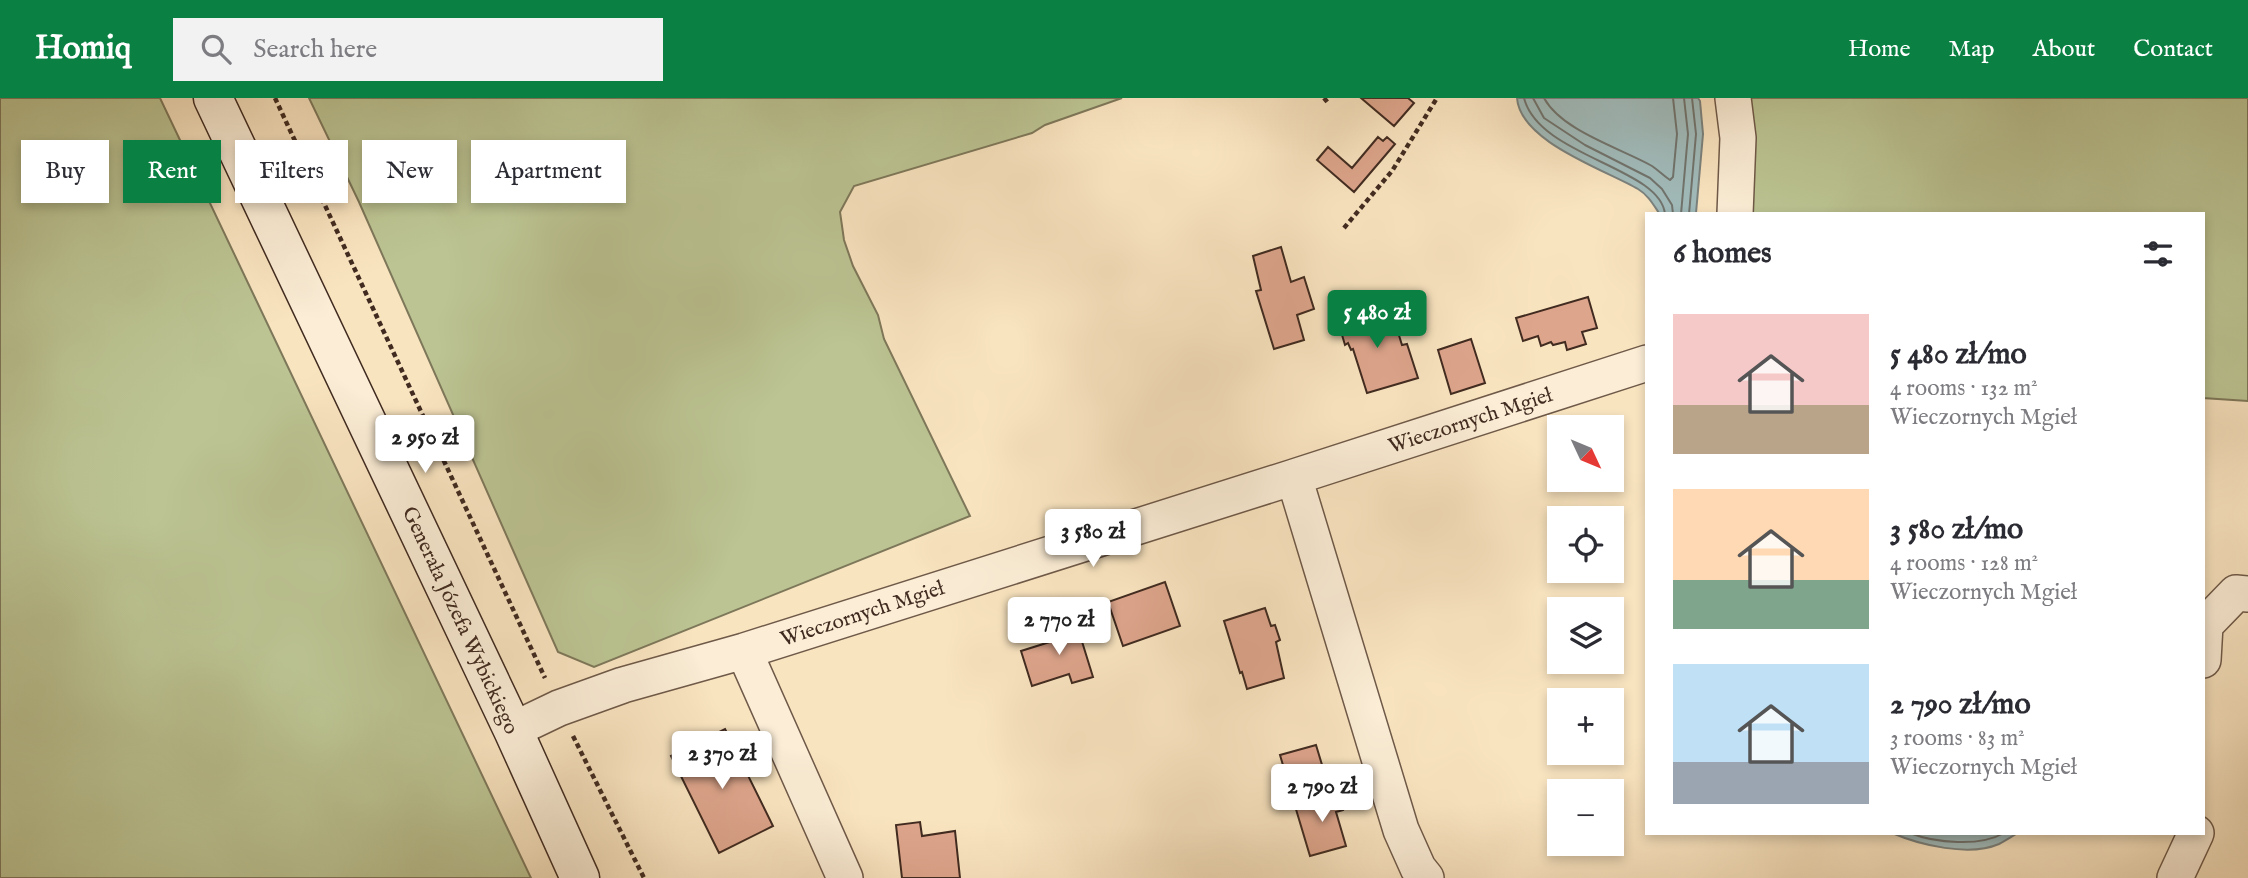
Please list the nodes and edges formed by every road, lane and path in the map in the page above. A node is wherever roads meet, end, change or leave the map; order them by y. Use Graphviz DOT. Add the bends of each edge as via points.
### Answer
graph roads {
  1 [pos="213,98"];
  2 [pos="275,98"];
  3 [pos="1324,98"];
  4 [pos="1437,98"];
  5 [pos="1733,98"];
  6 [pos="1329,104"];
  7 [pos="1735,212"];
  8 [pos="1344,228"];
  9 [pos="1645,364"];
  10 [pos="1294,477"];
  11 [pos="2248,594"];
  12 [pos="2205,625"];
  13 [pos="744,651"];
  14 [pos="559,708"];
  15 [pos="513,730"];
  16 [pos="2195,835"];
  17 [pos="580,878"];
  18 [pos="644,878"];
  19 [pos="845,878"];
  20 [pos="1426,878"];
  21 [pos="2175,878"];
  1 -- 15 [label="main road, Generała Józefa Wybickiego"];
  2 -- 14 [label="path"];
  3 -- 6 [label="path"];
  4 -- 8 [label="path" via="1392,171"];
  5 -- 7 [label="street" via="1738,138"];
  9 -- 10 [label="street, Wieczornych Mgieł"];
  10 -- 13 [label="street, Wieczornych Mgieł"];
  10 -- 20 [label="street" via="1401,830"];
  11 -- 12 [label="street" via="2236,593"];
  13 -- 14 [label="street, Wieczornych Mgieł"];
  13 -- 19 [label="street"];
  14 -- 15 [label="street, Wieczornych Mgieł"];
  14 -- 18 [label="path"];
  15 -- 17 [label="main road, Generała Józefa Wybickiego"];
  16 -- 21 [label="street"];
}
